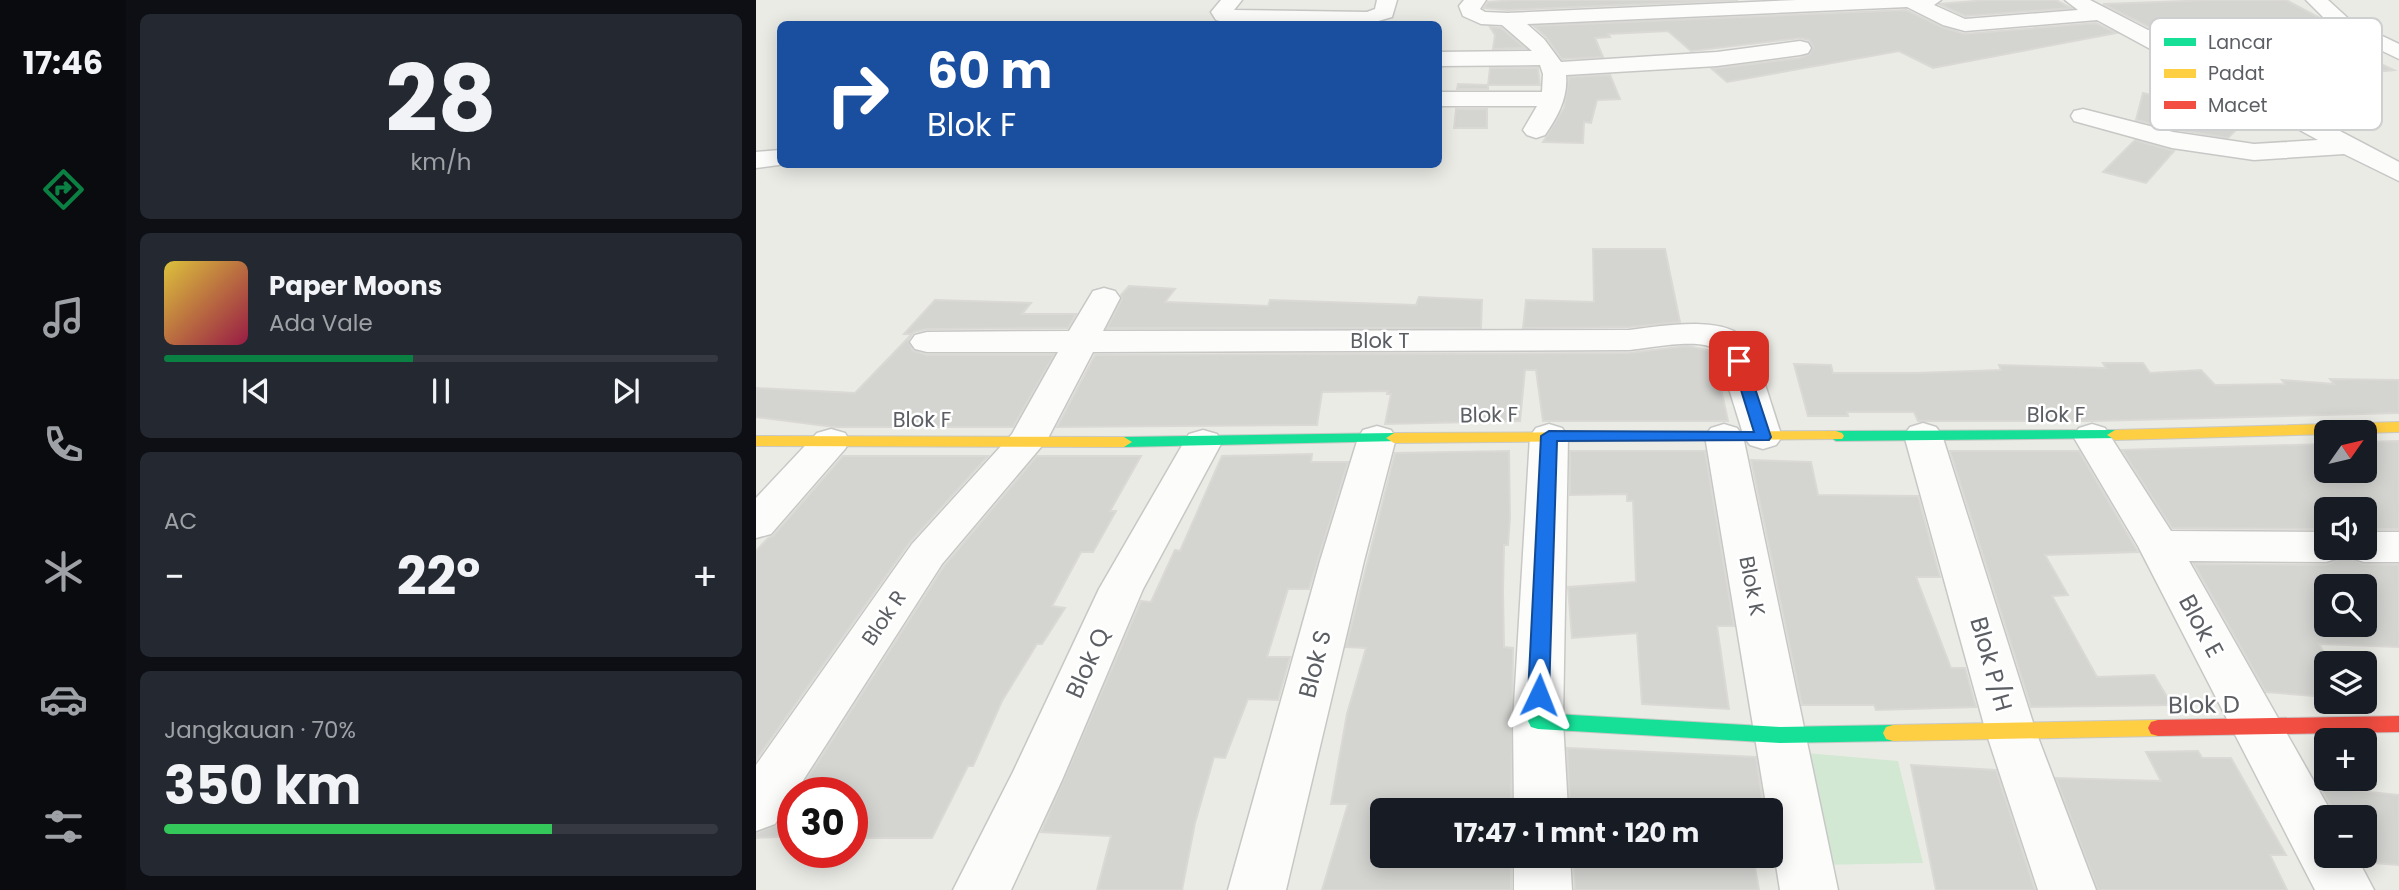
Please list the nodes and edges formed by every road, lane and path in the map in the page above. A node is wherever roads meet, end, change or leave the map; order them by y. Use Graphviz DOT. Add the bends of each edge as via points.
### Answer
graph roads {
  1 [pos="1232,0"];
  2 [pos="1387,0"];
  3 [pos="1476,0"];
  4 [pos="2122,0"];
  5 [pos="2316,0"];
  6 [pos="1922,1"];
  7 [pos="2084,5"];
  8 [pos="2337,18"];
  9 [pos="1507,19"];
  10 [pos="2146,37"];
  11 [pos="2150,37"];
  12 [pos="2150,39"];
  13 [pos="2382,43"];
  14 [pos="1800,48"];
  15 [pos="2399,52"];
  16 [pos="1442,59"];
  17 [pos="1551,63"];
  18 [pos="1442,99"];
  19 [pos="1553,99"];
  20 [pos="2083,116"];
  21 [pos="1536,130"];
  22 [pos="2318,130"];
  23 [pos="2348,146"];
  24 [pos="777,158"];
  25 [pos="756,160"];
  26 [pos="2399,173"];
  27 [pos="1104,298"];
  28 [pos="927,342"];
  29 [pos="1083,342"];
  30 [pos="2399,427"];
  31 [pos="1923,435"];
  32 [pos="1549,436"];
  33 [pos="2092,436"];
  34 [pos="1744,437"];
  35 [pos="1377,438"];
  36 [pos="1028,440"];
  37 [pos="756,441"];
  38 [pos="831,441"];
  39 [pos="1203,442"];
  40 [pos="756,524"];
  41 [pos="2159,546"];
  42 [pos="2314,547"];
  43 [pos="2377,547"];
  44 [pos="2399,547"];
  45 [pos="1538,721"];
  46 [pos="2399,724"];
  47 [pos="2255,726"];
  48 [pos="2011,732"];
  49 [pos="1780,735"];
  50 [pos="1541,798"];
  51 [pos="756,808"];
  52 [pos="2314,834"];
  53 [pos="1542,868"];
  54 [pos="2333,868"];
  55 [pos="982,890"];
  56 [pos="1257,890"];
  57 [pos="1543,890"];
  58 [pos="1809,890"];
  59 [pos="2067,890"];
  60 [pos="2345,890"];
  1 -- 2 [label="street" via="1221,12 1223,16 1368,18 1385,13"];
  3 -- 9 [label="street" via="1469,6 1470,12 1481,18"];
  4 -- 7 [label="street"];
  5 -- 8 [label="street"];
  6 -- 7 [label="street" via="1950,21 1965,25"];
  6 -- 9 [label="street"];
  7 -- 10 [label="street"];
  9 -- 17 [label="street" via="1531,37"];
  10 -- 11 [label="street"];
  10 -- 12 [label="street"];
  13 -- 15 [label="street"];
  14 -- 17 [label="street" via="1717,59"];
  16 -- 17 [label="street"];
  17 -- 19 [label="street"];
  18 -- 19 [label="street"];
  19 -- 21 [label="street"];
  20 -- 23 [label="street" via="2172,140 2254,152"];
  22 -- 23 [label="street"];
  23 -- 26 [label="street"];
  24 -- 25 [label="street"];
  27 -- 29 [label="street, Blok R"];
  28 -- 29 [label="street, Blok T"];
  29 -- 34 [label="street, Blok T" via="1717,336 1733,346"];
  29 -- 36 [label="street, Blok R"];
  30 -- 33 [label="street, Blok F"];
  31 -- 33 [label="street, Blok F"];
  31 -- 34 [label="street, Blok F"];
  31 -- 48 [label="street, Blok P/H"];
  32 -- 34 [label="street, Blok F"];
  32 -- 35 [label="street, Blok F"];
  32 -- 45 [label="street"];
  33 -- 41 [label="street, Blok E"];
  34 -- 49 [label="street, Blok K"];
  35 -- 39 [label="street, Blok F"];
  35 -- 56 [label="street, Blok S"];
  36 -- 38 [label="street, Blok F"];
  36 -- 39 [label="street, Blok F"];
  36 -- 51 [label="street, Blok R" via="927,554"];
  37 -- 38 [label="street, Blok F"];
  38 -- 40 [label="street"];
  39 -- 55 [label="street, Blok Q" via="1121,589"];
  41 -- 42 [label="street"];
  41 -- 47 [label="street, Blok E"];
  43 -- 44 [label="street"];
  45 -- 49 [label="street, Blok D"];
  45 -- 50 [label="street"];
  46 -- 47 [label="street, Blok D"];
  47 -- 48 [label="street, Blok D"];
  47 -- 52 [label="street, Blok E"];
  48 -- 49 [label="street, Blok D"];
  48 -- 59 [label="street, Blok P/H"];
  49 -- 58 [label="street, Blok K"];
  53 -- 57 [label="street"];
  54 -- 60 [label="street, Blok E"];
}
